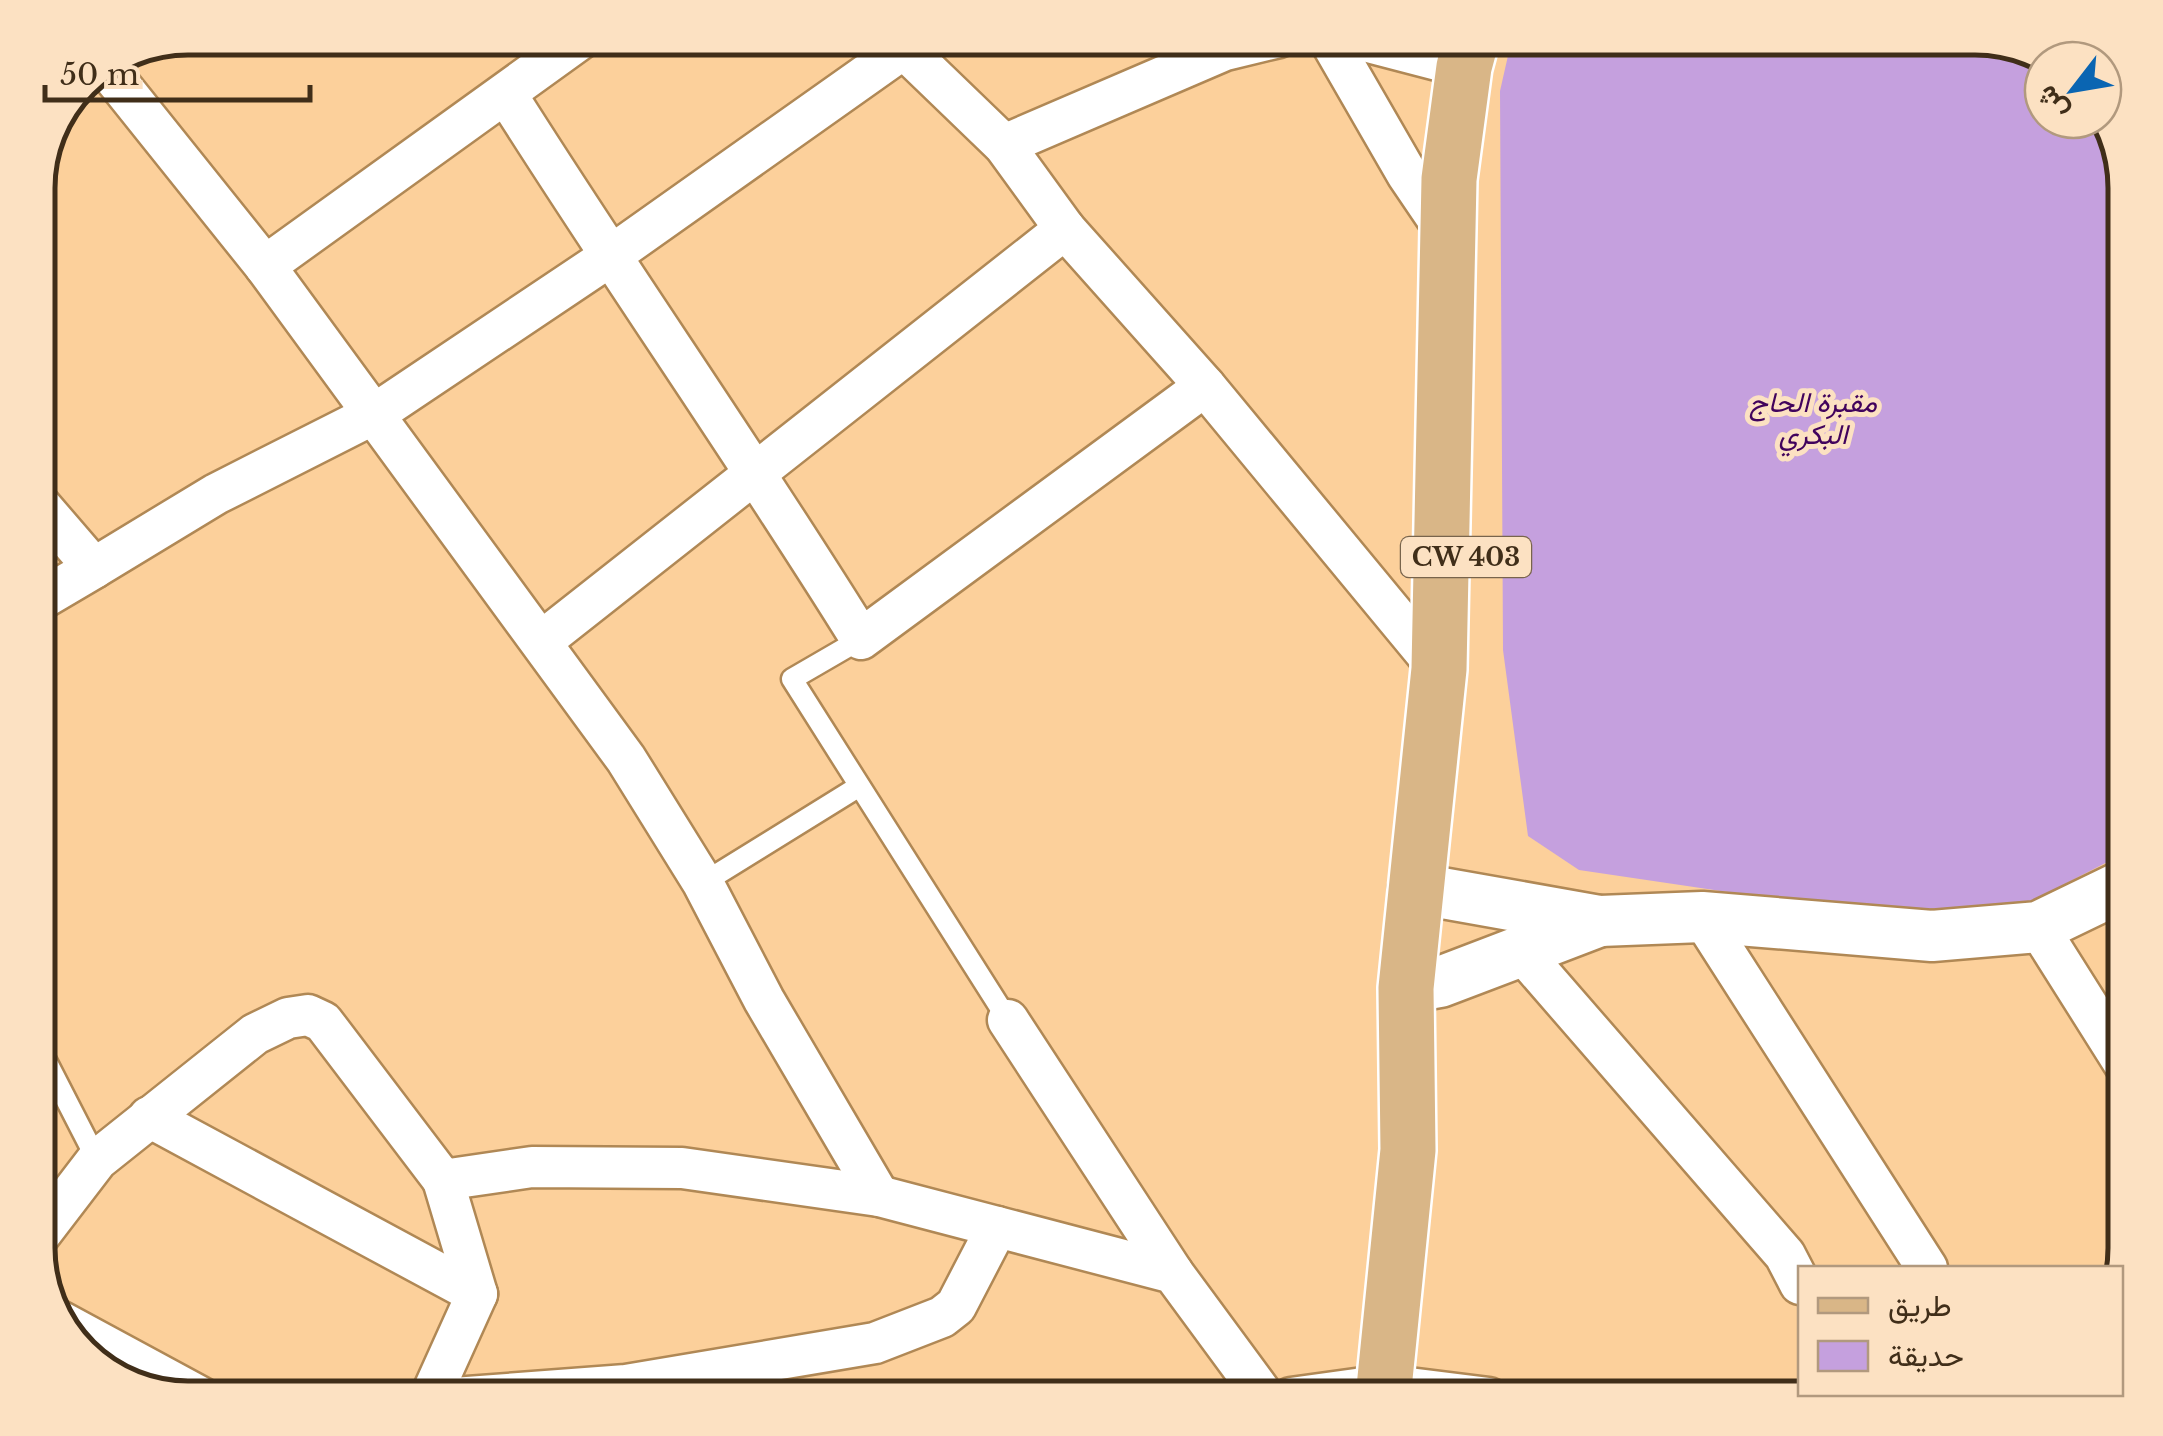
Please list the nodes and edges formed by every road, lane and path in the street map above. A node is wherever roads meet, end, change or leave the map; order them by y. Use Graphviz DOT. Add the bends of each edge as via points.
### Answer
graph roads {
  1 [pos="560,55"];
  2 [pos="882,55"];
  3 [pos="911,55"];
  4 [pos="1213,55"];
  5 [pos="1338,55"];
  6 [pos="1476,55"];
  7 [pos="1478,55"];
  8 [pos="114,78"];
  9 [pos="506,94"];
  10 [pos="1004,144"];
  11 [pos="1065,230"];
  12 [pos="1447,232"];
  13 [pos="609,258"];
  14 [pos="265,266"];
  15 [pos="1205,386"];
  16 [pos="376,413"];
  17 [pos="756,470"];
  18 [pos="55,522"];
  19 [pos="94,568"];
  20 [pos="55,592"];
  21 [pos="861,638"];
  22 [pos="542,641"];
  23 [pos="1438,670"];
  24 [pos="858,787"];
  25 [pos="703,883"];
  26 [pos="1430,890"];
  27 [pos="2108,893"];
  28 [pos="1702,917"];
  29 [pos="1600,920"];
  30 [pos="2038,927"];
  31 [pos="1520,950"];
  32 [pos="1423,985"];
  33 [pos="1008,1020"];
  34 [pos="2108,1037"];
  35 [pos="55,1078"];
  36 [pos="149,1117"];
  37 [pos="97,1160"];
  38 [pos="444,1180"];
  39 [pos="879,1196"];
  40 [pos="55,1215"];
  41 [pos="997,1227"];
  42 [pos="1926,1266"];
  43 [pos="1173,1273"];
  44 [pos="1798,1280"];
  45 [pos="477,1294"];
  46 [pos="88,1336"];
  47 [pos="169,1380"];
  48 [pos="438,1381"];
  49 [pos="644,1381"];
  50 [pos="1252,1381"];
  51 [pos="1385,1381"];
  1 -- 9 [label="street"];
  2 -- 13 [label="street"];
  3 -- 10 [label="street"];
  4 -- 10 [label="street"];
  5 -- 12 [label="street"];
  6 -- 12 [label="main road, CW 403"];
  7 -- 26 [label="main road, CW 403" via="1484,108 1459,731"];
  8 -- 14 [label="street"];
  9 -- 13 [label="street"];
  9 -- 14 [label="street"];
  10 -- 11 [label="street"];
  11 -- 15 [label="street"];
  11 -- 17 [label="street"];
  12 -- 23 [label="main road, CW 403"];
  13 -- 16 [label="street"];
  13 -- 17 [label="street"];
  14 -- 16 [label="street"];
  15 -- 21 [label="street"];
  15 -- 23 [label="street"];
  16 -- 19 [label="street" via="216,494"];
  16 -- 22 [label="street"];
  17 -- 21 [label="street"];
  17 -- 22 [label="street"];
  18 -- 19 [label="street"];
  19 -- 20 [label="street"];
  21 -- 24 [label="lane" via="792,680"];
  22 -- 25 [label="street"];
  23 -- 26 [label="main road, CW 403"];
  24 -- 25 [label="lane"];
  24 -- 33 [label="lane"];
  25 -- 39 [label="street"];
  26 -- 29 [label="street"];
  26 -- 32 [label="main road, CW 403"];
  27 -- 30 [label="street"];
  28 -- 29 [label="street"];
  28 -- 30 [label="street" via="1932,936"];
  28 -- 42 [label="street"];
  29 -- 31 [label="street"];
  30 -- 34 [label="street"];
  31 -- 32 [label="street"];
  31 -- 44 [label="street" via="1785,1255"];
  32 -- 51 [label="main road, CW 403" via="1408,1071 1408,1150"];
  33 -- 43 [label="street"];
  35 -- 37 [label="lane"];
  36 -- 37 [label="street"];
  36 -- 38 [label="street" via="269,1025 308,1015 324,1022"];
  36 -- 45 [label="street"];
  37 -- 40 [label="street"];
  38 -- 39 [label="street" via="532,1167 682,1168"];
  38 -- 45 [label="street"];
  39 -- 41 [label="street"];
  41 -- 43 [label="street"];
  41 -- 49 [label="street" via="956,1306 942,1317 875,1343"];
  43 -- 50 [label="street"];
  45 -- 48 [label="street"];
  46 -- 47 [label="street"];
}
